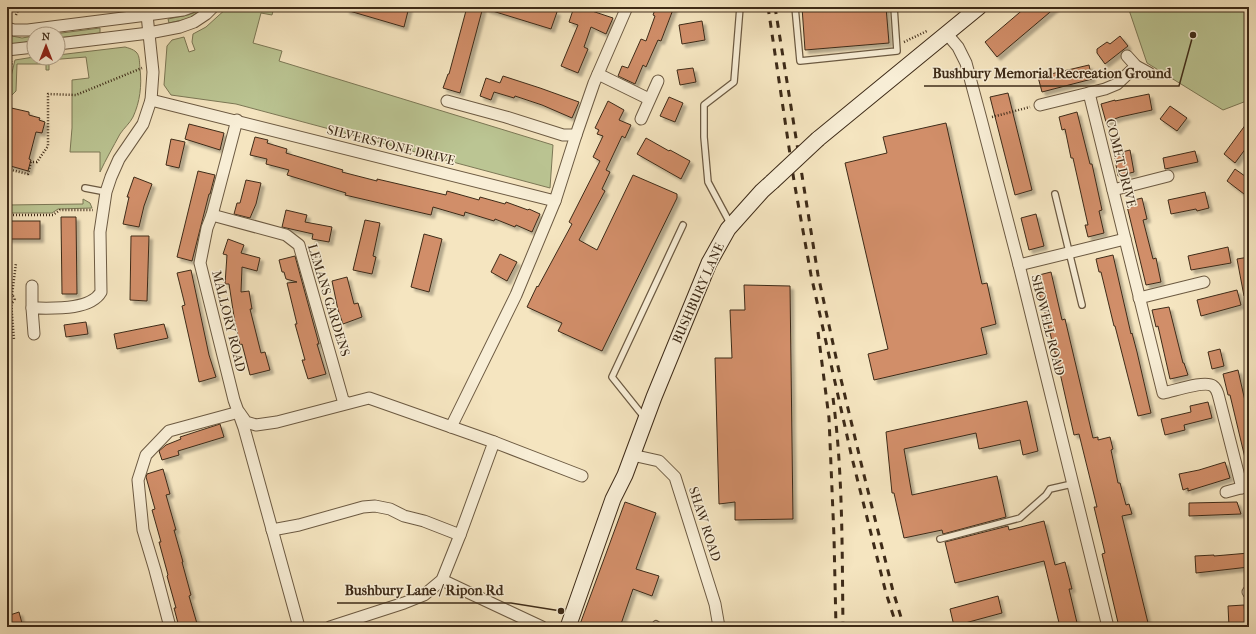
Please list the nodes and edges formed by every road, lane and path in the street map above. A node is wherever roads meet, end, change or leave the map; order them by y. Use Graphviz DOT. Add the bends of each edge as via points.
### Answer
graph roads {
  1 [pos="20,7"];
  2 [pos="191,7"];
  3 [pos="212,7"];
  4 [pos="627,7"];
  5 [pos="740,7"];
  6 [pos="795,7"];
  7 [pos="894,7"];
  8 [pos="979,7"];
  9 [pos="16,15"];
  10 [pos="147,15"];
  11 [pos="7,28"];
  12 [pos="149,33"];
  13 [pos="947,34"];
  14 [pos="66,43"];
  15 [pos="26,48"];
  16 [pos="10,49"];
  17 [pos="1127,56"];
  18 [pos="152,65"];
  19 [pos="1136,66"];
  20 [pos="598,74"];
  21 [pos="1149,74"];
  22 [pos="658,81"];
  23 [pos="7,91"];
  24 [pos="1089,94"];
  25 [pos="649,99"];
  26 [pos="151,100"];
  27 [pos="448,101"];
  28 [pos="1040,105"];
  29 [pos="641,119"];
  30 [pos="981,119"];
  31 [pos="237,120"];
  32 [pos="576,135"];
  33 [pos="7,169"];
  34 [pos="1168,176"];
  35 [pos="85,188"];
  36 [pos="1113,190"];
  37 [pos="106,192"];
  38 [pos="1055,194"];
  39 [pos="555,201"];
  40 [pos="103,210"];
  41 [pos="7,215"];
  42 [pos="212,215"];
  43 [pos="683,225"];
  44 [pos="731,226"];
  45 [pos="1125,239"];
  46 [pos="1069,253"];
  47 [pos="16,263"];
  48 [pos="1020,266"];
  49 [pos="1204,282"];
  50 [pos="32,286"];
  51 [pos="12,295"];
  52 [pos="7,298"];
  53 [pos="1139,298"];
  54 [pos="11,302"];
  55 [pos="1082,305"];
  56 [pos="32,308"];
  57 [pos="34,334"];
  58 [pos="14,340"];
  59 [pos="347,403"];
  60 [pos="239,412"];
  61 [pos="646,419"];
  62 [pos="451,427"];
  63 [pos="493,446"];
  64 [pos="632,455"];
  65 [pos="582,476"];
  66 [pos="1072,484"];
  67 [pos="1246,487"];
  68 [pos="1226,492"];
  69 [pos="272,530"];
  70 [pos="460,535"];
  71 [pos="940,538"];
  72 [pos="442,580"];
  73 [pos="170,627"];
  74 [pos="299,627"];
  75 [pos="330,627"];
  76 [pos="542,627"];
  77 [pos="568,627"];
  78 [pos="718,627"];
  79 [pos="1108,627"];
  1 -- 9 [label="path"];
  2 -- 10 [label="street"];
  3 -- 12 [label="street" via="194,22"];
  4 -- 20 [label="street"];
  5 -- 44 [label="lane" via="734,82 704,106 708,182"];
  6 -- 7 [label="lane" via="800,61 897,51"];
  8 -- 13 [label="street, BUSHBURY LANE"];
  10 -- 11 [label="street" via="28,30"];
  10 -- 12 [label="street"];
  12 -- 14 [label="street"];
  12 -- 18 [label="street"];
  13 -- 30 [label="street, SHOWELL ROAD" via="958,47 966,63"];
  13 -- 44 [label="street, BUSHBURY LANE, bridge" via="818,138 762,191"];
  15 -- 16 [label="street"];
  16 -- 23 [label="path"];
  17 -- 19 [label="street"];
  18 -- 26 [label="street"];
  18 -- 33 [label="path" via="76,95 48,94 48,146 37,162 31,162 28,174"];
  19 -- 21 [label="street"];
  19 -- 24 [label="street" via="1117,84"];
  20 -- 25 [label="street"];
  20 -- 32 [label="street"];
  22 -- 25 [label="street"];
  24 -- 28 [label="street"];
  24 -- 36 [label="street, COMET DRIVE"];
  25 -- 29 [label="street"];
  26 -- 31 [label="street, SILVERSTONE DRIVE"];
  26 -- 37 [label="street" via="143,124 119,159"];
  27 -- 32 [label="street" via="563,135"];
  28 -- 30 [label="path"];
  30 -- 48 [label="street, SHOWELL ROAD"];
  31 -- 39 [label="street, SILVERSTONE DRIVE"];
  31 -- 42 [label="street, MALLORY ROAD"];
  32 -- 39 [label="street"];
  34 -- 36 [label="street"];
  35 -- 37 [label="lane"];
  36 -- 45 [label="street, COMET DRIVE"];
  37 -- 40 [label="street"];
  38 -- 46 [label="lane"];
  39 -- 62 [label="street" via="516,295"];
  40 -- 41 [label="path" via="60,210 53,216"];
  40 -- 56 [label="street" via="100,232 101,292 98,297 89,303 68,307"];
  42 -- 59 [label="street, LEMANS GARDENS" via="286,236 299,245 343,400"];
  42 -- 60 [label="street, MALLORY ROAD" via="200,263"];
  43 -- 61 [label="lane" via="612,377"];
  44 -- 61 [label="street, BUSHBURY LANE" via="709,263"];
  45 -- 46 [label="street"];
  45 -- 53 [label="street, COMET DRIVE"];
  46 -- 48 [label="street"];
  46 -- 55 [label="lane"];
  47 -- 51 [label="path"];
  48 -- 66 [label="street, SHOWELL ROAD"];
  49 -- 53 [label="street"];
  50 -- 56 [label="street"];
  51 -- 52 [label="path"];
  51 -- 54 [label="path" via="14,299"];
  52 -- 54 [label="path"];
  53 -- 67 [label="street, COMET DRIVE" via="1163,393 1201,384 1214,387"];
  54 -- 58 [label="path"];
  56 -- 57 [label="street"];
  59 -- 60 [label="street" via="277,422 256,425 246,422"];
  59 -- 62 [label="street" via="369,398"];
  60 -- 69 [label="street, MALLORY ROAD"];
  60 -- 73 [label="street" via="169,431 146,455 138,480 143,530"];
  61 -- 64 [label="street, BUSHBURY LANE"];
  62 -- 63 [label="street"];
  63 -- 65 [label="street"];
  63 -- 70 [label="street"];
  64 -- 77 [label="street, BUSHBURY LANE" via="625,476 612,499"];
  64 -- 78 [label="street, SHAW ROAD" via="659,461 675,477 716,604"];
  66 -- 71 [label="lane" via="1050,489 1046,496 1020,518"];
  66 -- 79 [label="street, SHOWELL ROAD"];
  67 -- 68 [label="street, COMET DRIVE"];
  69 -- 70 [label="street" via="375,506 390,509"];
  69 -- 74 [label="street, MALLORY ROAD"];
  70 -- 72 [label="street"];
  72 -- 75 [label="street" via="424,595"];
  72 -- 76 [label="street"];
}
